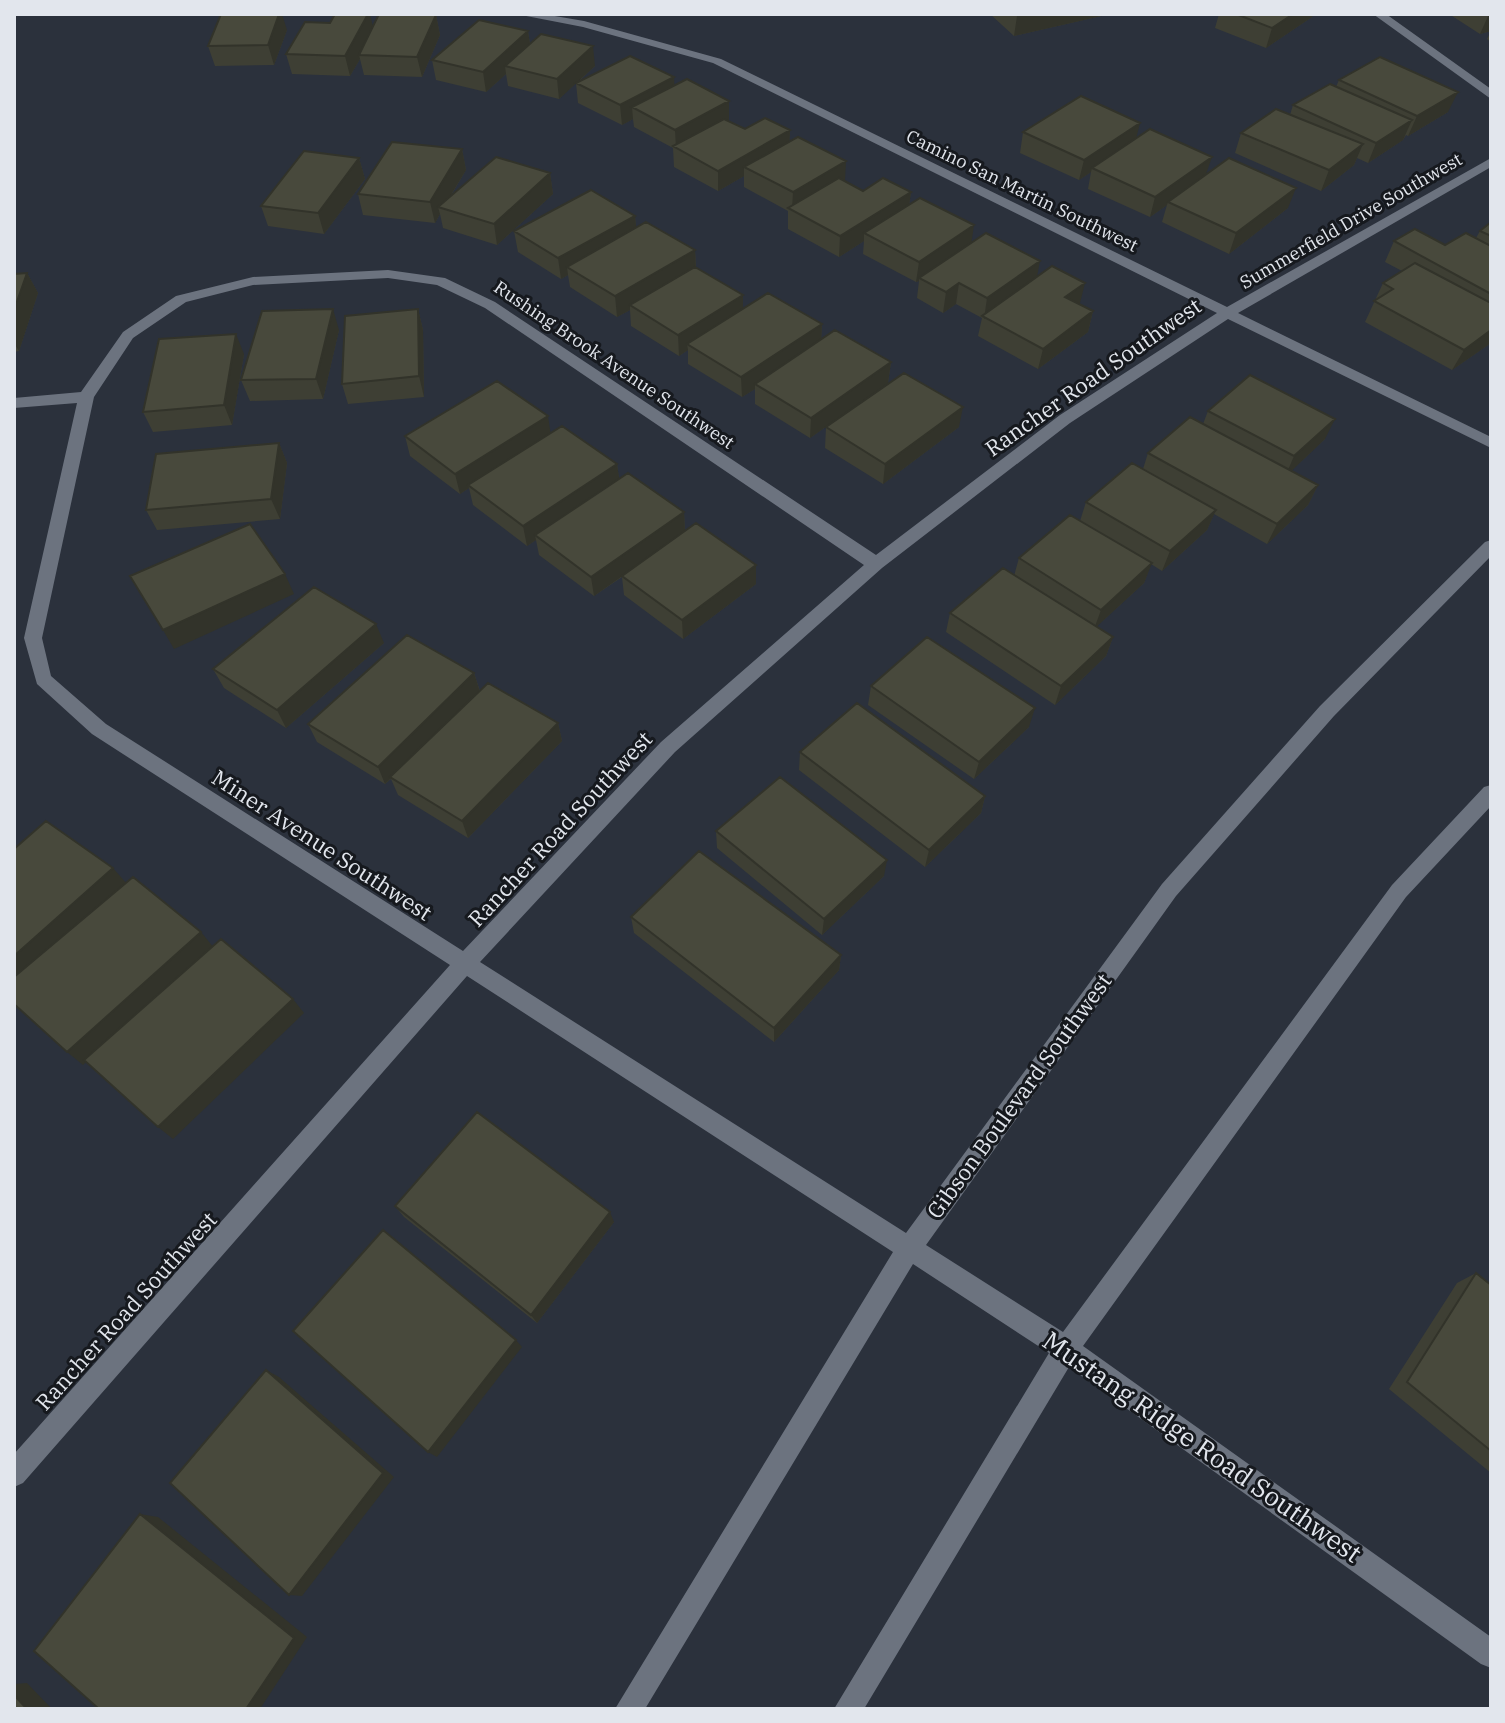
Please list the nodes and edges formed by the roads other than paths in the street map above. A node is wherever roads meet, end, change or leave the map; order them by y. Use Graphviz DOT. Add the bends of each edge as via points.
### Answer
graph roads {
  1 [pos="522,14"];
  2 [pos="1379,14"];
  3 [pos="1491,95"];
  4 [pos="1491,162"];
  5 [pos="1229,312"];
  6 [pos="86,397"];
  7 [pos="14,403"];
  8 [pos="1491,443"];
  9 [pos="1491,546"];
  10 [pos="876,564"];
  11 [pos="1491,793"];
  12 [pos="464,965"];
  13 [pos="909,1248"];
  14 [pos="1066,1349"];
  15 [pos="14,1474"];
  16 [pos="1491,1654"];
  17 [pos="629,1709"];
  18 [pos="848,1709"];
  1 -- 5 [label="street, Camino San Martin Southwest" via="584,24 717,61"];
  2 -- 3 [label="street"];
  4 -- 5 [label="street, Summerfield Drive Southwest"];
  5 -- 8 [label="street, Camino San Martin Southwest"];
  5 -- 10 [label="street, Rancher Road Southwest" via="1065,419"];
  6 -- 7 [label="street"];
  6 -- 10 [label="street, Rushing Brook Avenue Southwest" via="128,335 181,299 253,281 388,274 440,281 490,305"];
  6 -- 12 [label="street, Miner Avenue Southwest" via="33,638 43,679 99,729"];
  9 -- 13 [label="street, Gibson Boulevard Southwest" via="1327,711 1169,890"];
  10 -- 12 [label="street, Rancher Road Southwest" via="668,747"];
  11 -- 14 [label="street" via="1399,891"];
  12 -- 13 [label="street, Miner Avenue Southwest"];
  12 -- 15 [label="street, Rancher Road Southwest"];
  13 -- 14 [label="street, Mustang Ridge Road Southwest"];
  13 -- 17 [label="street, Gibson Boulevard Southwest"];
  14 -- 16 [label="street, Mustang Ridge Road Southwest"];
  14 -- 18 [label="street"];
}
